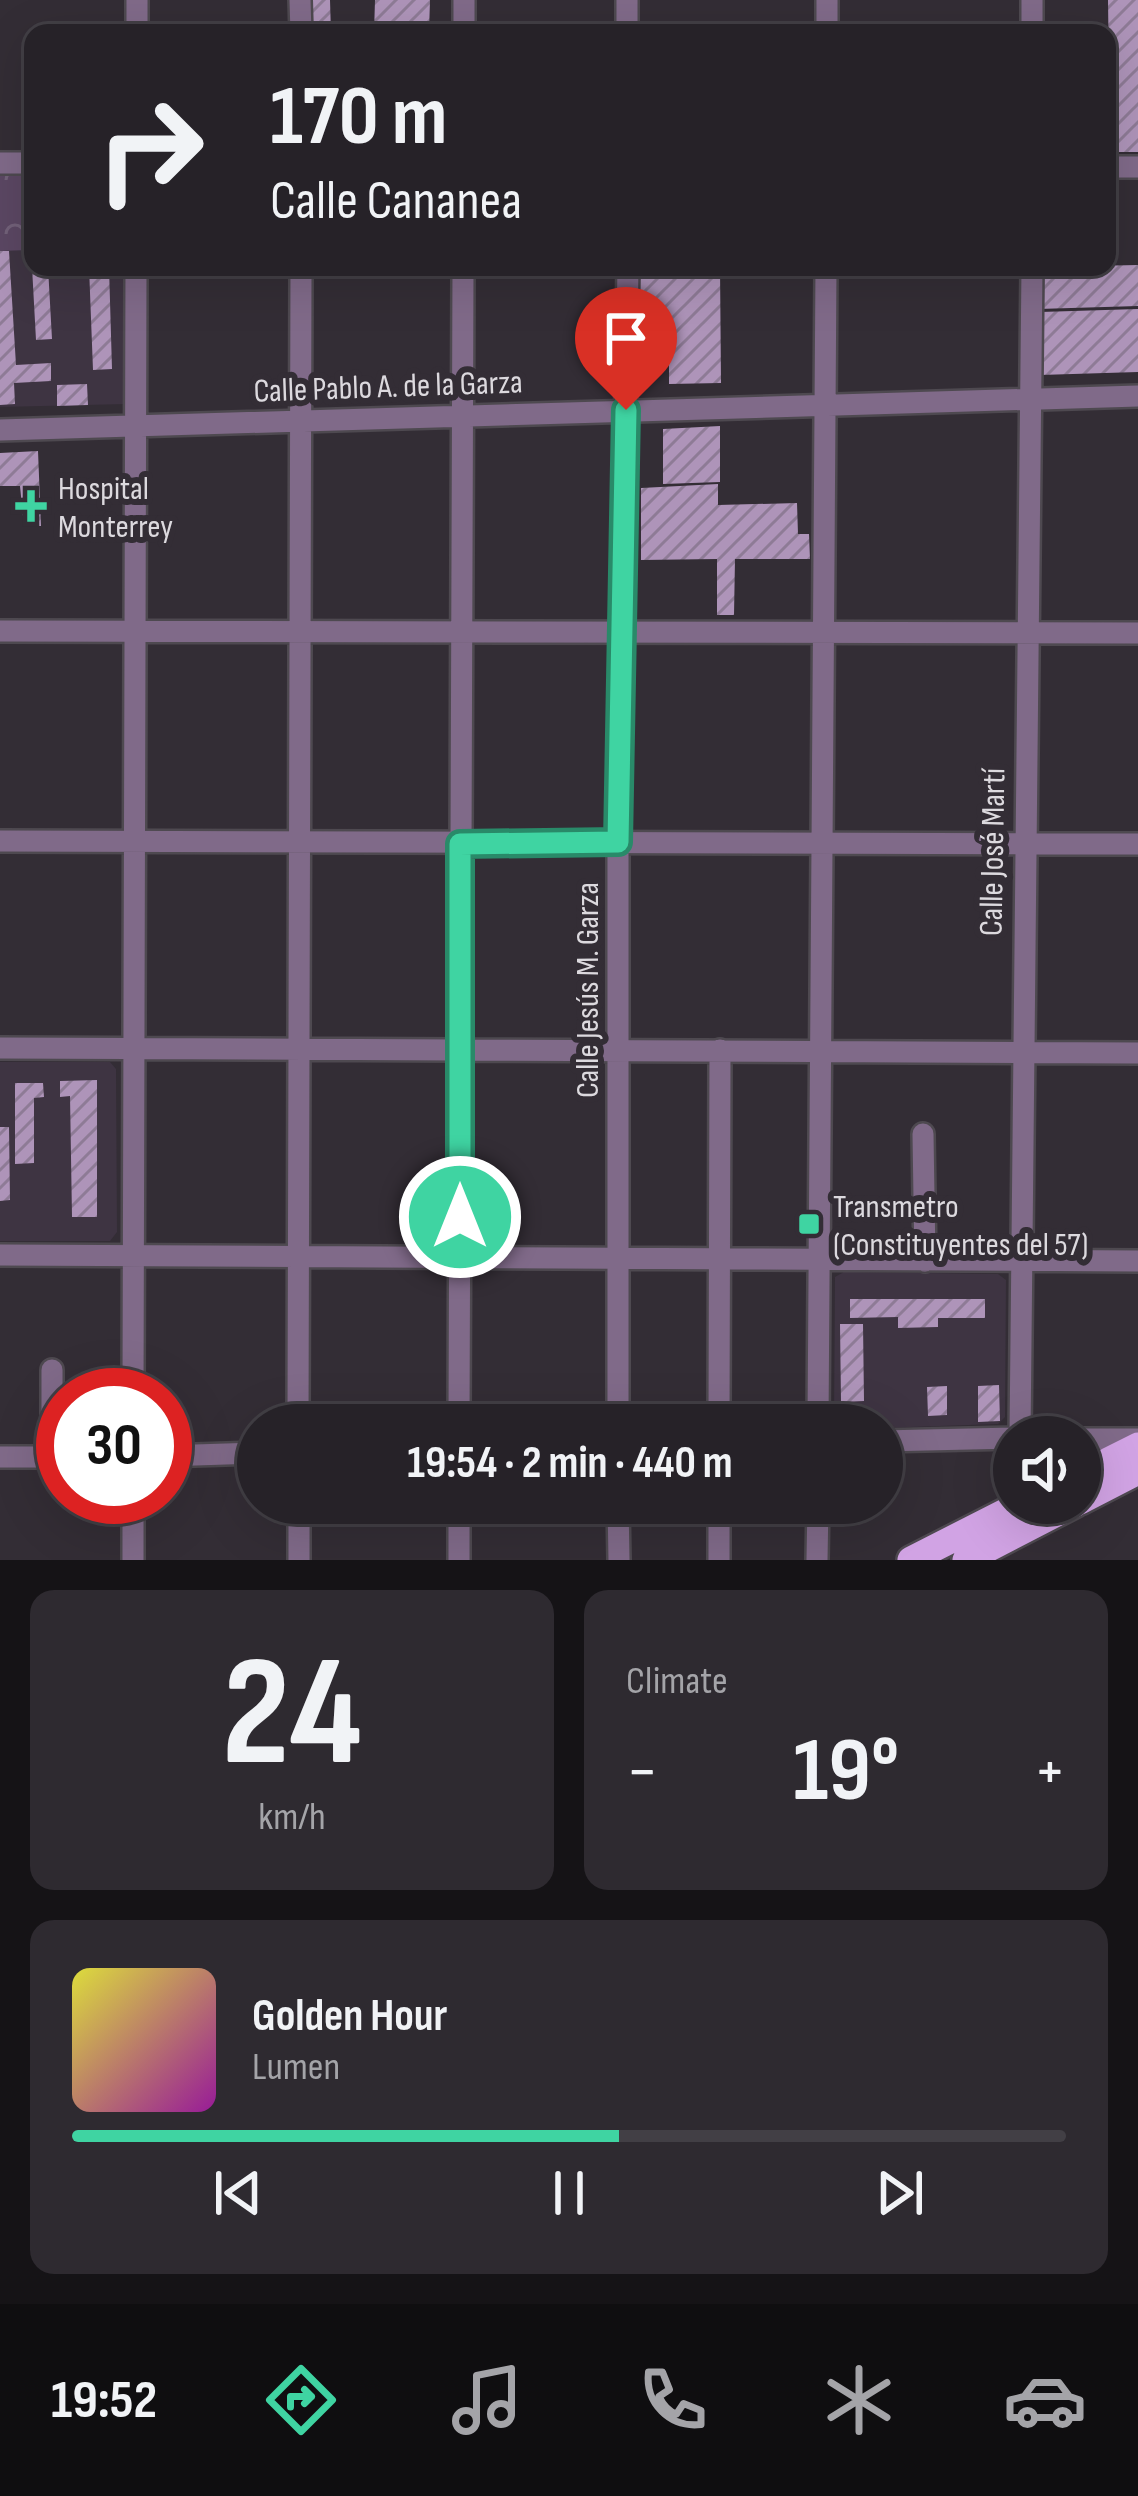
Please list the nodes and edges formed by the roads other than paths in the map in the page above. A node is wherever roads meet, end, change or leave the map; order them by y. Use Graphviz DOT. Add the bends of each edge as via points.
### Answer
graph roads {
  1 [pos="136,276"];
  2 [pos="301,276"];
  3 [pos="463,276"];
  4 [pos="628,276"];
  5 [pos="826,276"];
  6 [pos="1032,276"];
  7 [pos="1138,397"];
  8 [pos="1033,400"];
  9 [pos="825,407"];
  10 [pos="626,410"];
  11 [pos="460,415"];
  12 [pos="299,421"];
  13 [pos="134,426"];
  14 [pos="0,430"];
  15 [pos="0,631"];
  16 [pos="134,631"];
  17 [pos="622,632"];
  18 [pos="824,632"];
  19 [pos="1026,632"];
  20 [pos="1138,633"];
  21 [pos="299,634"];
  22 [pos="459,634"];
  23 [pos="133,840"];
  24 [pos="0,841"];
  25 [pos="299,842"];
  26 [pos="618,842"];
  27 [pos="823,843"];
  28 [pos="460,844"];
  29 [pos="1025,844"];
  30 [pos="1138,844"];
  31 [pos="0,1048"];
  32 [pos="135,1048"];
  33 [pos="298,1049"];
  34 [pos="460,1050"];
  35 [pos="619,1050"];
  36 [pos="720,1050"];
  37 [pos="821,1050"];
  38 [pos="1022,1051"];
  39 [pos="1138,1053"];
  40 [pos="923,1134"];
  41 [pos="0,1255"];
  42 [pos="133,1256"];
  43 [pos="296,1258"];
  44 [pos="620,1258"];
  45 [pos="459,1259"];
  46 [pos="720,1259"];
  47 [pos="820,1260"];
  48 [pos="925,1261"];
  49 [pos="1021,1261"];
  50 [pos="1138,1261"];
  51 [pos="134,1368"];
  52 [pos="298,1404"];
  53 [pos="459,1404"];
  54 [pos="618,1404"];
  55 [pos="719,1404"];
  56 [pos="818,1404"];
  57 [pos="1017,1416"];
  58 [pos="993,1438"];
  59 [pos="903,1440"];
  60 [pos="1101,1440"];
  61 [pos="1138,1443"];
  62 [pos="237,1454"];
  63 [pos="192,1455"];
  64 [pos="0,1457"];
  65 [pos="36,1457"];
  66 [pos="1101,1463"];
  67 [pos="1138,1471"];
  68 [pos="1101,1490"];
  69 [pos="993,1518"];
  70 [pos="133,1524"];
  71 [pos="299,1524"];
  72 [pos="459,1524"];
  73 [pos="619,1524"];
  74 [pos="719,1524"];
  75 [pos="818,1524"];
  76 [pos="1048,1524"];
  77 [pos="1017,1547"];
  78 [pos="133,1560"];
  79 [pos="299,1560"];
  80 [pos="459,1560"];
  81 [pos="619,1560"];
  82 [pos="719,1560"];
  83 [pos="817,1560"];
  84 [pos="911,1560"];
  85 [pos="966,1560"];
  1 -- 13 [label="street"];
  2 -- 12 [label="street"];
  3 -- 11 [label="street"];
  4 -- 10 [label="street, Calle Jesús M. Garza"];
  5 -- 9 [label="street"];
  6 -- 8 [label="street, Calle José Martí"];
  7 -- 8 [label="street, Calle Pablo A. de la Garza"];
  8 -- 9 [label="street, Calle Pablo A. de la Garza"];
  8 -- 19 [label="street, Calle José Martí"];
  9 -- 10 [label="street, Calle Pablo A. de la Garza"];
  9 -- 18 [label="street"];
  10 -- 11 [label="street, Calle Pablo A. de la Garza"];
  10 -- 17 [label="street, Calle Jesús M. Garza"];
  11 -- 12 [label="street, Calle Pablo A. de la Garza"];
  11 -- 22 [label="street"];
  12 -- 13 [label="street, Calle Pablo A. de la Garza"];
  12 -- 21 [label="street"];
  13 -- 14 [label="street, Calle Pablo A. de la Garza"];
  13 -- 16 [label="street"];
  15 -- 16 [label="street"];
  16 -- 21 [label="street"];
  16 -- 23 [label="street"];
  17 -- 18 [label="street"];
  17 -- 22 [label="street"];
  17 -- 26 [label="street, Calle Jesús M. Garza"];
  18 -- 19 [label="street"];
  18 -- 27 [label="street"];
  19 -- 20 [label="street"];
  19 -- 29 [label="street, Calle José Martí"];
  21 -- 22 [label="street"];
  21 -- 25 [label="street"];
  22 -- 28 [label="street"];
  23 -- 24 [label="street"];
  23 -- 25 [label="street"];
  23 -- 32 [label="street"];
  25 -- 28 [label="street"];
  25 -- 33 [label="street"];
  26 -- 27 [label="street"];
  26 -- 28 [label="street"];
  26 -- 35 [label="street, Calle Jesús M. Garza"];
  27 -- 29 [label="street"];
  27 -- 37 [label="street"];
  28 -- 34 [label="street"];
  29 -- 30 [label="street"];
  29 -- 38 [label="street, Calle José Martí"];
  31 -- 32 [label="street"];
  32 -- 33 [label="street"];
  32 -- 42 [label="street"];
  33 -- 34 [label="street"];
  33 -- 43 [label="street"];
  34 -- 35 [label="street"];
  34 -- 45 [label="street"];
  35 -- 36 [label="street"];
  35 -- 44 [label="street, Calle Jesús M. Garza"];
  36 -- 37 [label="street"];
  36 -- 46 [label="street"];
  37 -- 38 [label="street"];
  37 -- 47 [label="street"];
  38 -- 39 [label="street"];
  38 -- 49 [label="street, Calle José Martí"];
  40 -- 48 [label="street"];
  41 -- 42 [label="street"];
  42 -- 43 [label="street"];
  42 -- 51 [label="street"];
  43 -- 45 [label="street"];
  43 -- 52 [label="street"];
  44 -- 45 [label="street"];
  44 -- 46 [label="street"];
  44 -- 54 [label="street, Calle Jesús M. Garza"];
  45 -- 53 [label="street"];
  46 -- 47 [label="street"];
  46 -- 55 [label="street"];
  47 -- 48 [label="street"];
  47 -- 56 [label="street"];
  48 -- 49 [label="street"];
  49 -- 50 [label="street"];
  49 -- 57 [label="street, Calle José Martí"];
  58 -- 59 [label="street"];
  60 -- 61 [label="street"];
  61 -- 66 [label="main road"];
  62 -- 63 [label="street"];
  64 -- 65 [label="street"];
  67 -- 68 [label="main road"];
  69 -- 84 [label="main road"];
  70 -- 78 [label="street"];
  71 -- 79 [label="street"];
  72 -- 80 [label="street"];
  73 -- 81 [label="street"];
  74 -- 82 [label="street"];
  75 -- 83 [label="street"];
  76 -- 77 [label="main road"];
  77 -- 85 [label="main road"];
}
